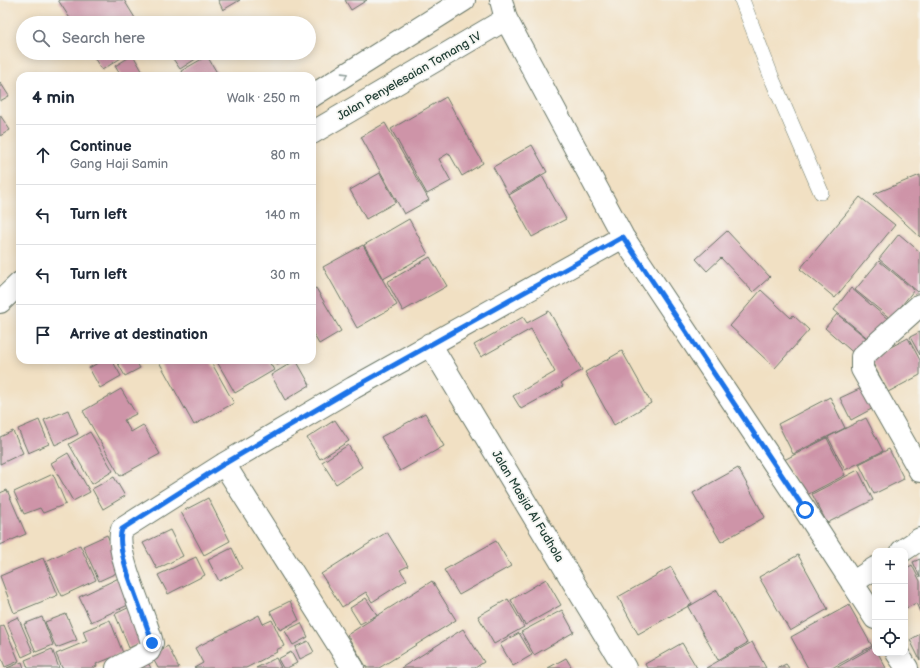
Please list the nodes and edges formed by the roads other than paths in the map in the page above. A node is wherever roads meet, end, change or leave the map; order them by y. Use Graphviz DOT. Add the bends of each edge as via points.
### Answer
graph roads {
  1 [pos="464,0"];
  2 [pos="742,0"];
  3 [pos="503,9"];
  4 [pos="316,93"];
  5 [pos="316,130"];
  6 [pos="821,192"];
  7 [pos="623,237"];
  8 [pos="16,287"];
  9 [pos="0,302"];
  10 [pos="16,305"];
  11 [pos="920,305"];
  12 [pos="0,306"];
  13 [pos="430,344"];
  14 [pos="224,464"];
  15 [pos="920,471"];
  16 [pos="920,539"];
  17 [pos="906,548"];
  18 [pos="872,570"];
  19 [pos="852,583"];
  20 [pos="872,613"];
  21 [pos="899,656"];
  22 [pos="117,668"];
  23 [pos="353,668"];
  24 [pos="626,668"];
  25 [pos="907,668"];
  4 -- 1 [label="street, one-way"];
  2 -- 6 [label="lane" via="773,81"];
  3 -- 5 [label="street, Jalan Penyelesaian Tomang IV"];
  3 -- 7 [label="street"];
  7 -- 13 [label="street"];
  7 -- 19 [label="street"];
  8 -- 9 [label="street"];
  10 -- 12 [label="street"];
  11 -- 15 [label="street" via="862,358 862,369"];
  13 -- 14 [label="street"];
  13 -- 24 [label="street, Jalan Masjid Al Fudhola"];
  14 -- 22 [label="street" via="122,529 122,553 152,643 149,651"];
  14 -- 23 [label="street"];
  16 -- 17 [label="street"];
  18 -- 19 [label="street"];
  19 -- 20 [label="street"];
  21 -- 25 [label="street"];
}
